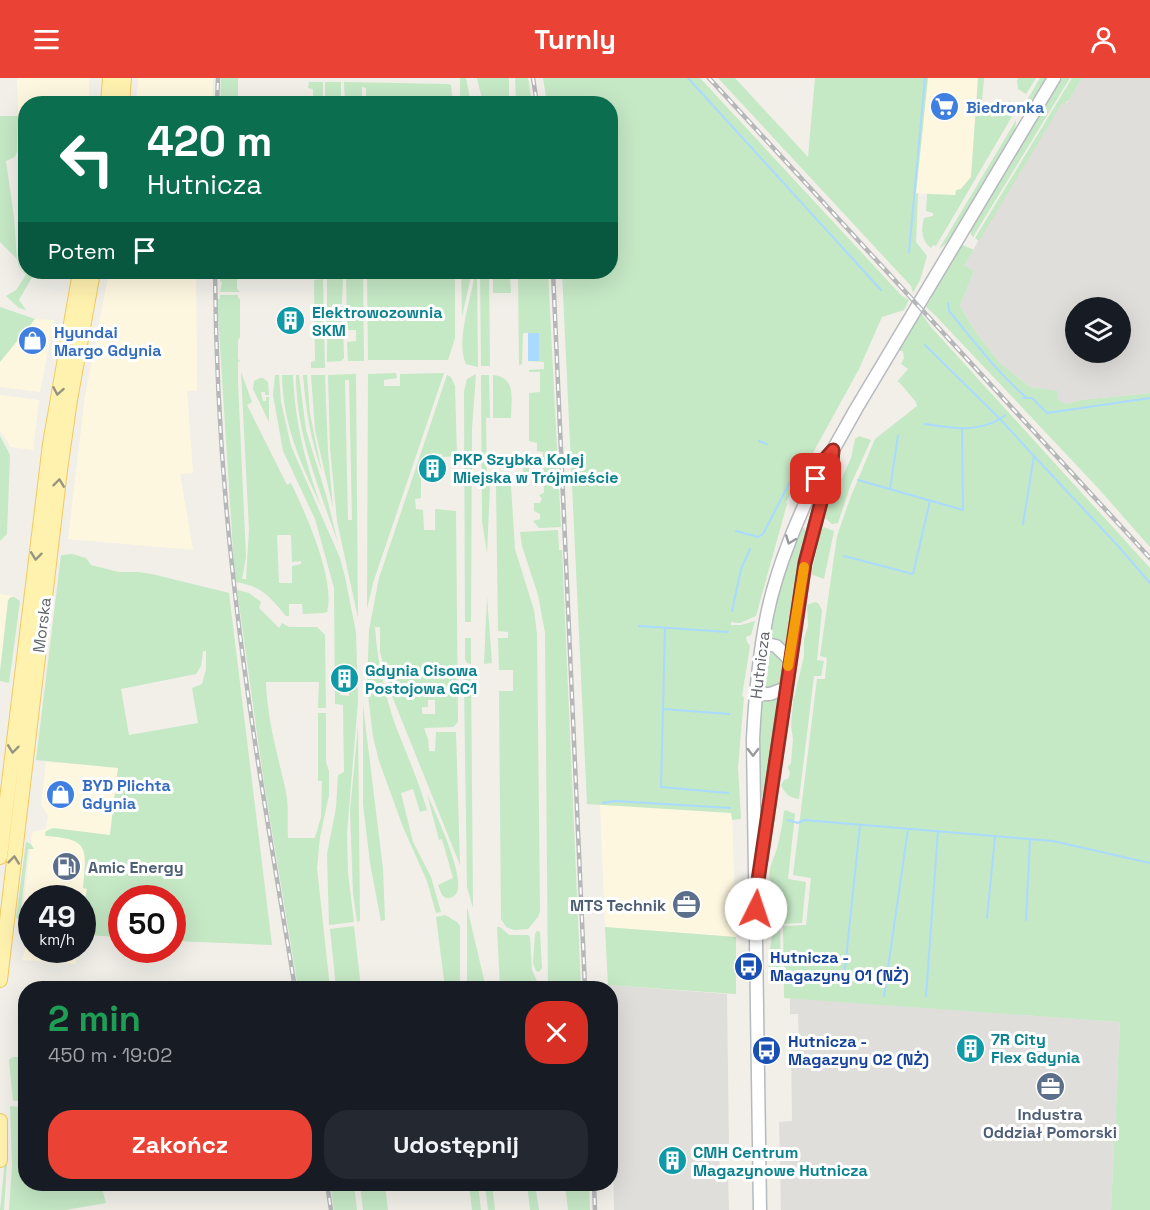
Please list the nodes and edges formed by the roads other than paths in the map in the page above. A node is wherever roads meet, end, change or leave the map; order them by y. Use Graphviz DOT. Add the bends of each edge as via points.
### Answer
graph roads {
  1 [pos="110,78"];
  2 [pos="124,78"];
  3 [pos="1054,78"];
  4 [pos="109,96"];
  5 [pos="123,96"];
  6 [pos="79,279"];
  7 [pos="92,279"];
  8 [pos="833,450"];
  9 [pos="798,518"];
  10 [pos="814,525"];
  11 [pos="762,643"];
  12 [pos="789,659"];
  13 [pos="786,688"];
  14 [pos="756,694"];
  15 [pos="753,802"];
  16 [pos="769,802"];
  17 [pos="0,857"];
  18 [pos="756,894"];
  19 [pos="0,980"];
  20 [pos="0,1121"];
  21 [pos="0,1160"];
  22 [pos="760,1210"];
  1 -- 4 [label="main road"];
  2 -- 5 [label="main road"];
  3 -- 8 [label="main road, Hutnicza"];
  6 -- 17 [label="main road, Morska, one-way" via="54,414"];
  19 -- 7 [label="main road, Morska, one-way" via="60,470"];
  8 -- 9 [label="main road, Hutnicza"];
  8 -- 10 [label="main road, Hutnicza"];
  9 -- 10 [label="main road"];
  9 -- 11 [label="main road, Hutnicza, one-way" via="771,598"];
  10 -- 12 [label="main road, Hutnicza"];
  11 -- 12 [label="main road" via="776,646"];
  11 -- 14 [label="main road, Hutnicza"];
  12 -- 13 [label="main road, Hutnicza"];
  13 -- 14 [label="main road"];
  13 -- 16 [label="main road, Hutnicza"];
  14 -- 15 [label="main road, Hutnicza, one-way"];
  15 -- 16 [label="main road"];
  15 -- 18 [label="main road, Hutnicza"];
  16 -- 18 [label="main road, Hutnicza"];
  18 -- 22 [label="main road, Hutnicza"];
  20 -- 21 [label="main road"];
}
